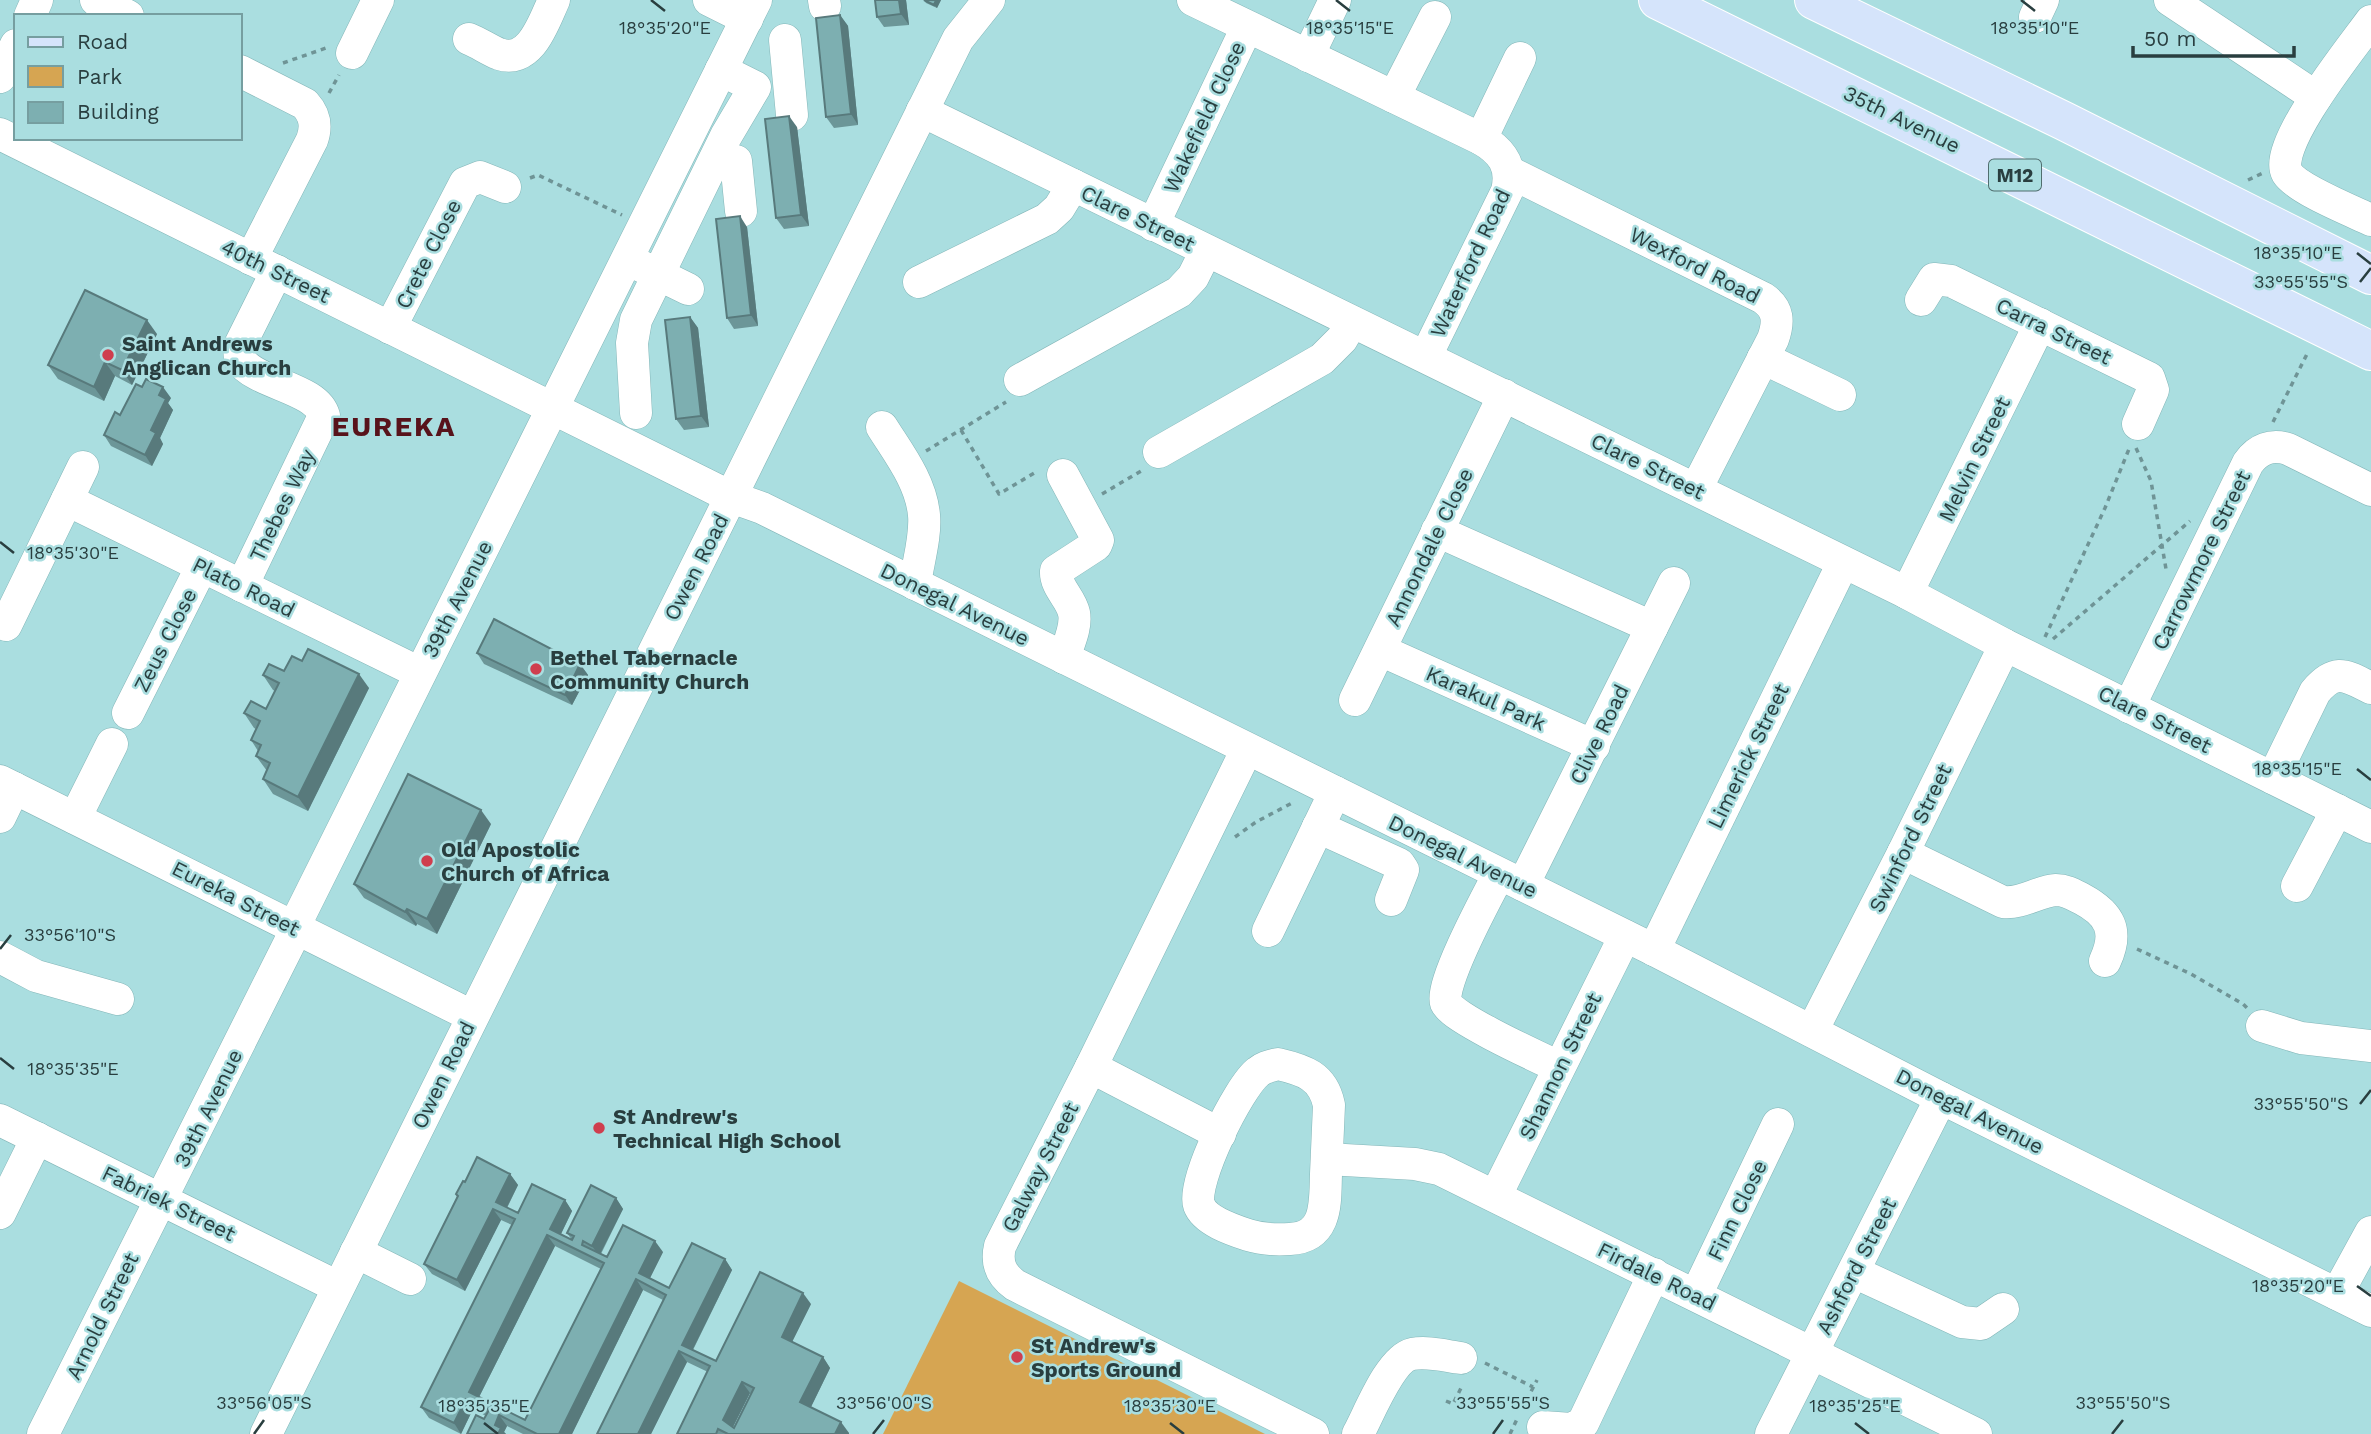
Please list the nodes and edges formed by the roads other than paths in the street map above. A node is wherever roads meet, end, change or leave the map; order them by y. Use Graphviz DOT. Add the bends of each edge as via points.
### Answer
graph roads {
  1 [pos="96,0"];
  2 [pos="378,0"];
  3 [pos="554,0"];
  4 [pos="709,0"];
  5 [pos="967,0"];
  6 [pos="989,0"];
  7 [pos="1192,0"];
  8 [pos="1335,0"];
  9 [pos="1658,0"];
  10 [pos="1814,0"];
  11 [pos="2170,0"];
  12 [pos="752,9"];
  13 [pos="124,14"];
  14 [pos="1435,17"];
  15 [pos="2371,21"];
  16 [pos="1247,27"];
  17 [pos="469,38"];
  18 [pos="958,39"];
  19 [pos="785,40"];
  20 [pos="14,49"];
  21 [pos="352,53"];
  22 [pos="1308,56"];
  23 [pos="1520,58"];
  24 [pos="722,70"];
  25 [pos="244,73"];
  26 [pos="0,78"];
  27 [pos="755,87"];
  28 [pos="1394,97"];
  29 [pos="2316,97"];
  30 [pos="922,111"];
  31 [pos="0,134"];
  32 [pos="1481,139"];
  33 [pos="736,161"];
  34 [pos="1509,172"];
  35 [pos="706,178"];
  36 [pos="1073,185"];
  37 [pos="505,187"];
  38 [pos="2371,220"];
  39 [pos="1153,225"];
  40 [pos="1206,251"];
  41 [pos="627,259"];
  42 [pos="264,265"];
  43 [pos="2371,275"];
  44 [pos="919,282"];
  45 [pos="681,285"];
  46 [pos="1921,300"];
  47 [pos="1352,322"];
  48 [pos="2040,324"];
  49 [pos="390,328"];
  50 [pos="2371,351"];
  51 [pos="1426,356"];
  52 [pos="1763,358"];
  53 [pos="1020,380"];
  54 [pos="1504,395"];
  55 [pos="1840,395"];
  56 [pos="552,408"];
  57 [pos="636,413"];
  58 [pos="2138,424"];
  59 [pos="882,427"];
  60 [pos="1159,452"];
  61 [pos="83,467"];
  62 [pos="1063,475"];
  63 [pos="1696,489"];
  64 [pos="2371,491"];
  65 [pos="731,497"];
  66 [pos="67,500"];
  67 [pos="1437,531"];
  68 [pos="1843,563"];
  69 [pos="202,566"];
  70 [pos="1674,583"];
  71 [pos="915,584"];
  72 [pos="242,586"];
  73 [pos="1907,593"];
  74 [pos="6,625"];
  75 [pos="1652,627"];
  76 [pos="2005,645"];
  77 [pos="1380,650"];
  78 [pos="1064,658"];
  79 [pos="420,673"];
  80 [pos="2371,688"];
  81 [pos="1355,700"];
  82 [pos="2129,707"];
  83 [pos="128,713"];
  84 [pos="112,744"];
  85 [pos="1594,746"];
  86 [pos="1247,749"];
  87 [pos="2273,778"];
  88 [pos="7,785"];
  89 [pos="1335,792"];
  90 [pos="2337,810"];
  91 [pos="0,817"];
  92 [pos="75,818"];
  93 [pos="1318,827"];
  94 [pos="2371,827"];
  95 [pos="1903,853"];
  96 [pos="1511,880"];
  97 [pos="2297,886"];
  98 [pos="1391,900"];
  99 [pos="294,927"];
  100 [pos="1268,931"];
  101 [pos="1625,936"];
  102 [pos="2109,949"];
  103 [pos="1654,950"];
  104 [pos="0,957"];
  105 [pos="118,999"];
  106 [pos="472,1016"];
  107 [pos="2262,1026"];
  108 [pos="1812,1031"];
  109 [pos="2371,1046"];
  110 [pos="1559,1067"];
  111 [pos="1091,1068"];
  112 [pos="1941,1098"];
  113 [pos="0,1119"];
  114 [pos="1778,1124"];
  115 [pos="1220,1134"];
  116 [pos="37,1138"];
  117 [pos="1327,1159"];
  118 [pos="1496,1195"];
  119 [pos="162,1200"];
  120 [pos="0,1213"];
  121 [pos="2371,1232"];
  122 [pos="356,1252"];
  123 [pos="1854,1272"];
  124 [pos="1654,1275"];
  125 [pos="410,1279"];
  126 [pos="338,1287"];
  127 [pos="2337,1294"];
  128 [pos="1696,1295"];
  129 [pos="2003,1310"];
  130 [pos="2371,1311"];
  131 [pos="1811,1352"];
  132 [pos="1469,1358"];
  133 [pos="1543,1427"];
  134 [pos="43,1434"];
  135 [pos="265,1434"];
  136 [pos="1313,1434"];
  137 [pos="1358,1434"];
  138 [pos="1771,1434"];
  139 [pos="1976,1434"];
  1 -- 13 [label="street"];
  2 -- 21 [label="street"];
  3 -- 17 [label="street" via="531,44 519,53 500,54"];
  4 -- 12 [label="street"];
  5 -- 18 [label="street, Owen Road"];
  6 -- 18 [label="street, Owen Road"];
  7 -- 16 [label="street, Wakefield Close"];
  8 -- 22 [label="street"];
  9 -- 50 [label="main road, 35th Avenue / M12"];
  10 -- 43 [label="main road"];
  11 -- 29 [label="street"];
  12 -- 24 [label="street, 39th Avenue"];
  14 -- 28 [label="street"];
  15 -- 29 [label="street"];
  16 -- 22 [label="street, Waterford Road"];
  16 -- 39 [label="street, Wakefield Close"];
  18 -- 30 [label="street, Owen Road"];
  19 -- 27 [label="street" via="791,101"];
  20 -- 26 [label="street"];
  22 -- 28 [label="street, Waterford Road"];
  23 -- 32 [label="street"];
  24 -- 27 [label="street"];
  24 -- 41 [label="street, 39th Avenue"];
  25 -- 42 [label="street" via="305,104 314,117 315,133"];
  27 -- 35 [label="street"];
  28 -- 32 [label="street, Waterford Road"];
  29 -- 38 [label="street" via="2290,140 2285,168 2301,186"];
  30 -- 36 [label="street, Clare Street"];
  30 -- 65 [label="street, Owen Road"];
  31 -- 42 [label="street, 40th Street"];
  32 -- 34 [label="street, Waterford Road" via="1503,155"];
  33 -- 35 [label="street" via="740,203"];
  34 -- 51 [label="street, Waterford Road" via="1507,191"];
  34 -- 52 [label="street, Wexford Road" via="1771,304 1777,324"];
  35 -- 45 [label="street"];
  36 -- 39 [label="street, Clare Street"];
  36 -- 44 [label="street" via="1047,219"];
  37 -- 49 [label="street, Crete Close" via="480,177 465,184"];
  39 -- 40 [label="street, Clare Street"];
  40 -- 47 [label="street, Clare Street"];
  40 -- 53 [label="street" via="1179,292"];
  41 -- 45 [label="street"];
  41 -- 56 [label="street, 39th Avenue"];
  42 -- 49 [label="street, 40th Street"];
  42 -- 72 [label="street, Thebes Way" via="239,347 240,360 318,404 324,416"];
  45 -- 57 [label="street" via="633,330"];
  46 -- 48 [label="street, Carra Street" via="1930,282 1942,278"];
  47 -- 51 [label="street, Clare Street"];
  47 -- 60 [label="street" via="1322,359"];
  48 -- 58 [label="street, Carra Street" via="2149,378 2153,390"];
  48 -- 73 [label="street, Melvin Street"];
  49 -- 56 [label="street, 40th Street"];
  51 -- 54 [label="street, Clare Street"];
  52 -- 55 [label="street"];
  52 -- 63 [label="street, Wexford Road"];
  54 -- 63 [label="street, Clare Street"];
  54 -- 67 [label="street, Annondale Close"];
  56 -- 65 [label="street, Donegal Avenue"];
  56 -- 79 [label="street, 39th Avenue"];
  59 -- 71 [label="street" via="918,490 924,516"];
  61 -- 66 [label="street"];
  62 -- 78 [label="street" via="1098,540 1056,571 1074,612"];
  63 -- 68 [label="street, Clare Street"];
  64 -- 82 [label="street, Carrowmore Street" via="2288,449 2274,446 2257,453 2248,463"];
  65 -- 71 [label="street, Donegal Avenue"];
  65 -- 106 [label="street, Owen Road"];
  66 -- 69 [label="street, Plato Road"];
  66 -- 74 [label="street"];
  67 -- 75 [label="street"];
  67 -- 77 [label="street, Annondale Close"];
  68 -- 73 [label="street, Clare Street"];
  68 -- 103 [label="street, Limerick Street"];
  69 -- 72 [label="street, Plato Road"];
  69 -- 83 [label="street, Zeus Close"];
  70 -- 75 [label="street, Clive Road"];
  71 -- 78 [label="street, Donegal Avenue"];
  72 -- 79 [label="street, Plato Road"];
  73 -- 76 [label="street, Clare Street"];
  75 -- 85 [label="street, Clive Road"];
  76 -- 82 [label="street, Clare Street"];
  76 -- 95 [label="street, Swinford Street"];
  77 -- 81 [label="street, Annondale Close"];
  77 -- 85 [label="street, Karakul Park"];
  78 -- 86 [label="street, Donegal Avenue"];
  79 -- 99 [label="street, 39th Avenue"];
  80 -- 87 [label="street" via="2345,676 2322,683"];
  82 -- 87 [label="street, Clare Street"];
  84 -- 92 [label="street"];
  85 -- 96 [label="street, Clive Road"];
  86 -- 89 [label="street, Donegal Avenue"];
  86 -- 111 [label="street, Galway Street"];
  87 -- 90 [label="street, Clare Street"];
  88 -- 91 [label="street"];
  88 -- 92 [label="street, Eureka Street"];
  89 -- 93 [label="street"];
  89 -- 96 [label="street, Donegal Avenue"];
  90 -- 94 [label="street, Clare Street"];
  90 -- 97 [label="street"];
  92 -- 99 [label="street, Eureka Street"];
  93 -- 98 [label="street" via="1399,864 1403,875"];
  93 -- 100 [label="street"];
  95 -- 102 [label="street" via="2003,902 2023,901 2054,890 2069,892 2102,912 2110,927"];
  95 -- 108 [label="street, Swinford Street"];
  96 -- 101 [label="street, Donegal Avenue"];
  96 -- 110 [label="street, Clive Road" via="1449,978 1447,1005 1462,1018"];
  99 -- 106 [label="street, Eureka Street"];
  99 -- 119 [label="street, 39th Avenue"];
  101 -- 103 [label="street, Donegal Avenue"];
  101 -- 110 [label="street, Shannon Street"];
  103 -- 108 [label="street, Donegal Avenue"];
  104 -- 105 [label="street" via="36,976"];
  106 -- 122 [label="street, Owen Road"];
  107 -- 109 [label="street" via="2308,1040"];
  108 -- 112 [label="street, Donegal Avenue"];
  110 -- 118 [label="street, Shannon Street"];
  111 -- 115 [label="street"];
  111 -- 136 [label="street, Galway Street" via="1000,1246 998,1261 1004,1275 1015,1285"];
  112 -- 123 [label="street, Ashford Street"];
  112 -- 127 [label="street, Donegal Avenue"];
  113 -- 116 [label="street, Fabriek Street"];
  114 -- 128 [label="street, Finn Close"];
  115 -- 117 [label="street" via="1256,1073 1268,1066 1285,1066 1316,1079 1326,1090"];
  115 -- 117 [label="street" via="1199,1181 1199,1207 1215,1220 1252,1236 1299,1239 1315,1229 1324,1206"];
  116 -- 119 [label="street, Fabriek Street"];
  116 -- 120 [label="street"];
  117 -- 118 [label="street, Firdale Road" via="1429,1166"];
  118 -- 124 [label="street, Firdale Road"];
  119 -- 126 [label="street, Fabriek Street"];
  119 -- 134 [label="street, Arnold Street"];
  121 -- 127 [label="street"];
  122 -- 125 [label="street"];
  122 -- 126 [label="street, Owen Road"];
  123 -- 129 [label="street" via="1962,1322 1982,1324"];
  123 -- 131 [label="street, Ashford Street"];
  124 -- 128 [label="street, Firdale Road"];
  124 -- 133 [label="street" via="1584,1423 1571,1429"];
  126 -- 135 [label="street, Owen Road"];
  127 -- 130 [label="street, Donegal Avenue"];
  128 -- 131 [label="street, Firdale Road"];
  131 -- 138 [label="street, Ashford Street"];
  131 -- 139 [label="street, Firdale Road"];
  132 -- 137 [label="street" via="1405,1356"];
}
